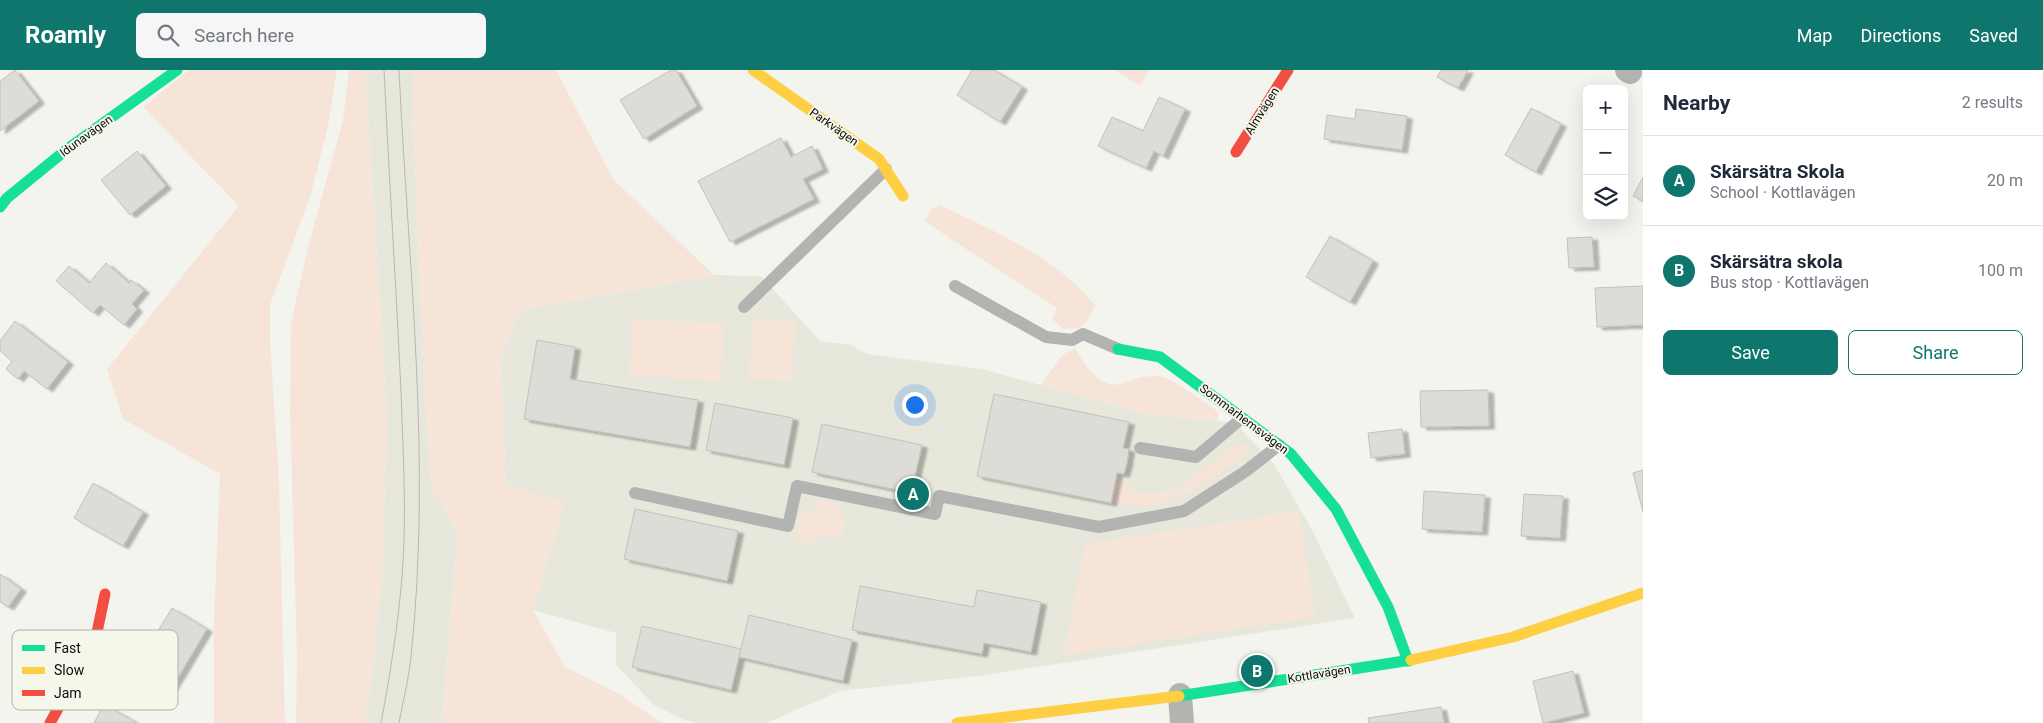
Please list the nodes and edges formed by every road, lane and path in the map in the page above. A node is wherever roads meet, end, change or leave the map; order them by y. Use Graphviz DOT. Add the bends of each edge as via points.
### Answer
graph roads {
  1 [pos="177,70"];
  2 [pos="753,70"];
  3 [pos="1288,70"];
  4 [pos="1236,152"];
  5 [pos="886,169"];
  6 [pos="903,196"];
  7 [pos="0,207"];
  8 [pos="955,286"];
  9 [pos="744,307"];
  10 [pos="1118,349"];
  11 [pos="1242,418"];
  12 [pos="1279,445"];
  13 [pos="1140,448"];
  14 [pos="635,493"];
  15 [pos="1643,593"];
  16 [pos="105,594"];
  17 [pos="98,630"];
  18 [pos="1408,661"];
  19 [pos="1180,696"];
  20 [pos="57,710"];
  21 [pos="50,723"];
  22 [pos="957,723"];
  23 [pos="1182,723"];
  1 -- 7 [label="street, Idunavägen" via="66,150"];
  2 -- 5 [label="street, Parkvägen" via="879,159"];
  3 -- 4 [label="street, Almvägen"];
  5 -- 6 [label="street, Parkvägen"];
  5 -- 9 [label="lane"];
  8 -- 10 [label="lane" via="1046,337 1072,340 1083,334"];
  10 -- 11 [label="street, Sommarhemsvägen" via="1160,356"];
  11 -- 12 [label="street, Sommarhemsvägen"];
  11 -- 13 [label="lane" via="1196,458"];
  12 -- 14 [label="lane" via="1246,471 1184,511 1099,527 939,496 935,514 797,486 788,526"];
  12 -- 18 [label="street, Sommarhemsvägen" via="1291,454 1336,509 1388,607"];
  15 -- 18 [label="street, Kottlavägen" via="1513,638"];
  16 -- 17 [label="street"];
  18 -- 19 [label="street, Kottlavägen"];
  19 -- 22 [label="street, Kottlavägen"];
  19 -- 23 [label="street"];
  20 -- 21 [label="street"];
}
